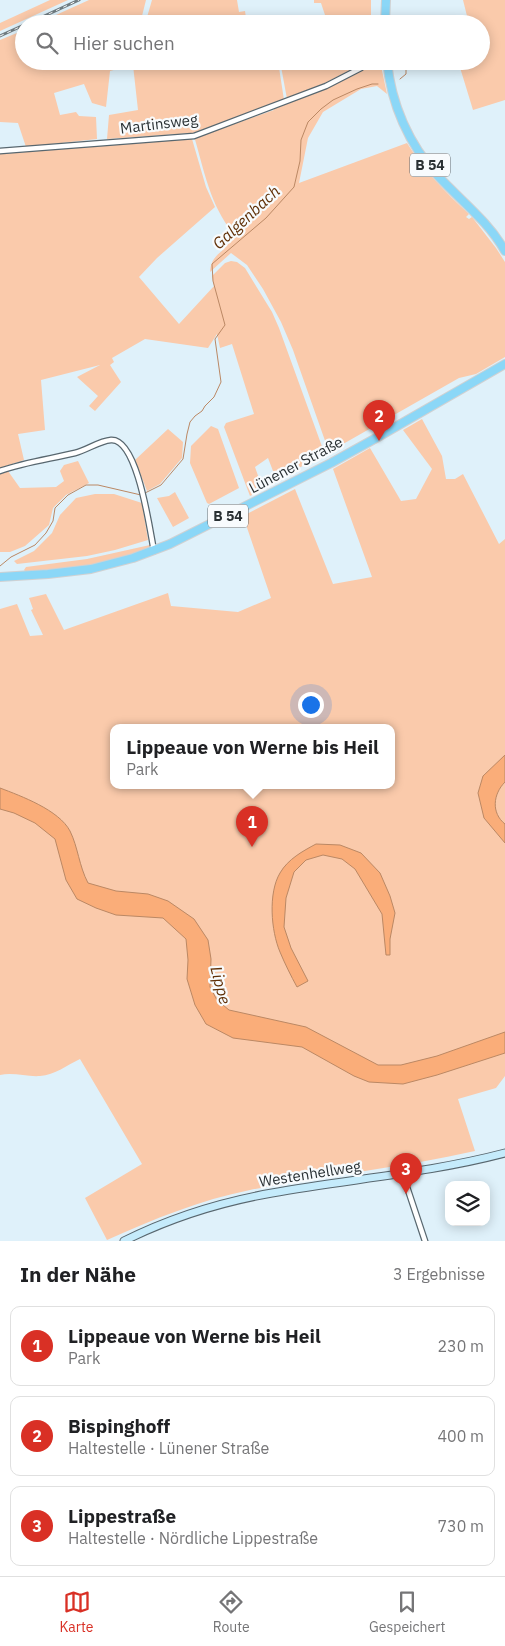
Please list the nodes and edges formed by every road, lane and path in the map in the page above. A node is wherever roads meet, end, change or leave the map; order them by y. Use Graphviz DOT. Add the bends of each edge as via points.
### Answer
graph roads {
  1 [pos="386,0"];
  2 [pos="385,15"];
  3 [pos="356,70"];
  4 [pos="388,70"];
  5 [pos="0,151"];
  6 [pos="505,251"];
  7 [pos="505,364"];
  8 [pos="0,471"];
  9 [pos="154,551"];
  10 [pos="0,577"];
  11 [pos="505,1154"];
  12 [pos="404,1173"];
  13 [pos="124,1241"];
  14 [pos="425,1241"];
  1 -- 2 [label="main road"];
  3 -- 5 [label="street, Martinsweg" via="326,86 194,136"];
  4 -- 6 [label="main road, B 54" via="392,91 412,140 437,174 482,219"];
  7 -- 9 [label="main road, Lünener Straße / B 54" via="331,463"];
  8 -- 9 [label="street" via="114,440 129,454 143,491"];
  9 -- 10 [label="main road, Lünener Straße / B 54" via="91,569"];
  11 -- 12 [label="main road, Westenhellweg"];
  12 -- 13 [label="main road, Westenhellweg" via="234,1202 166,1223"];
  12 -- 14 [label="street"];
}
